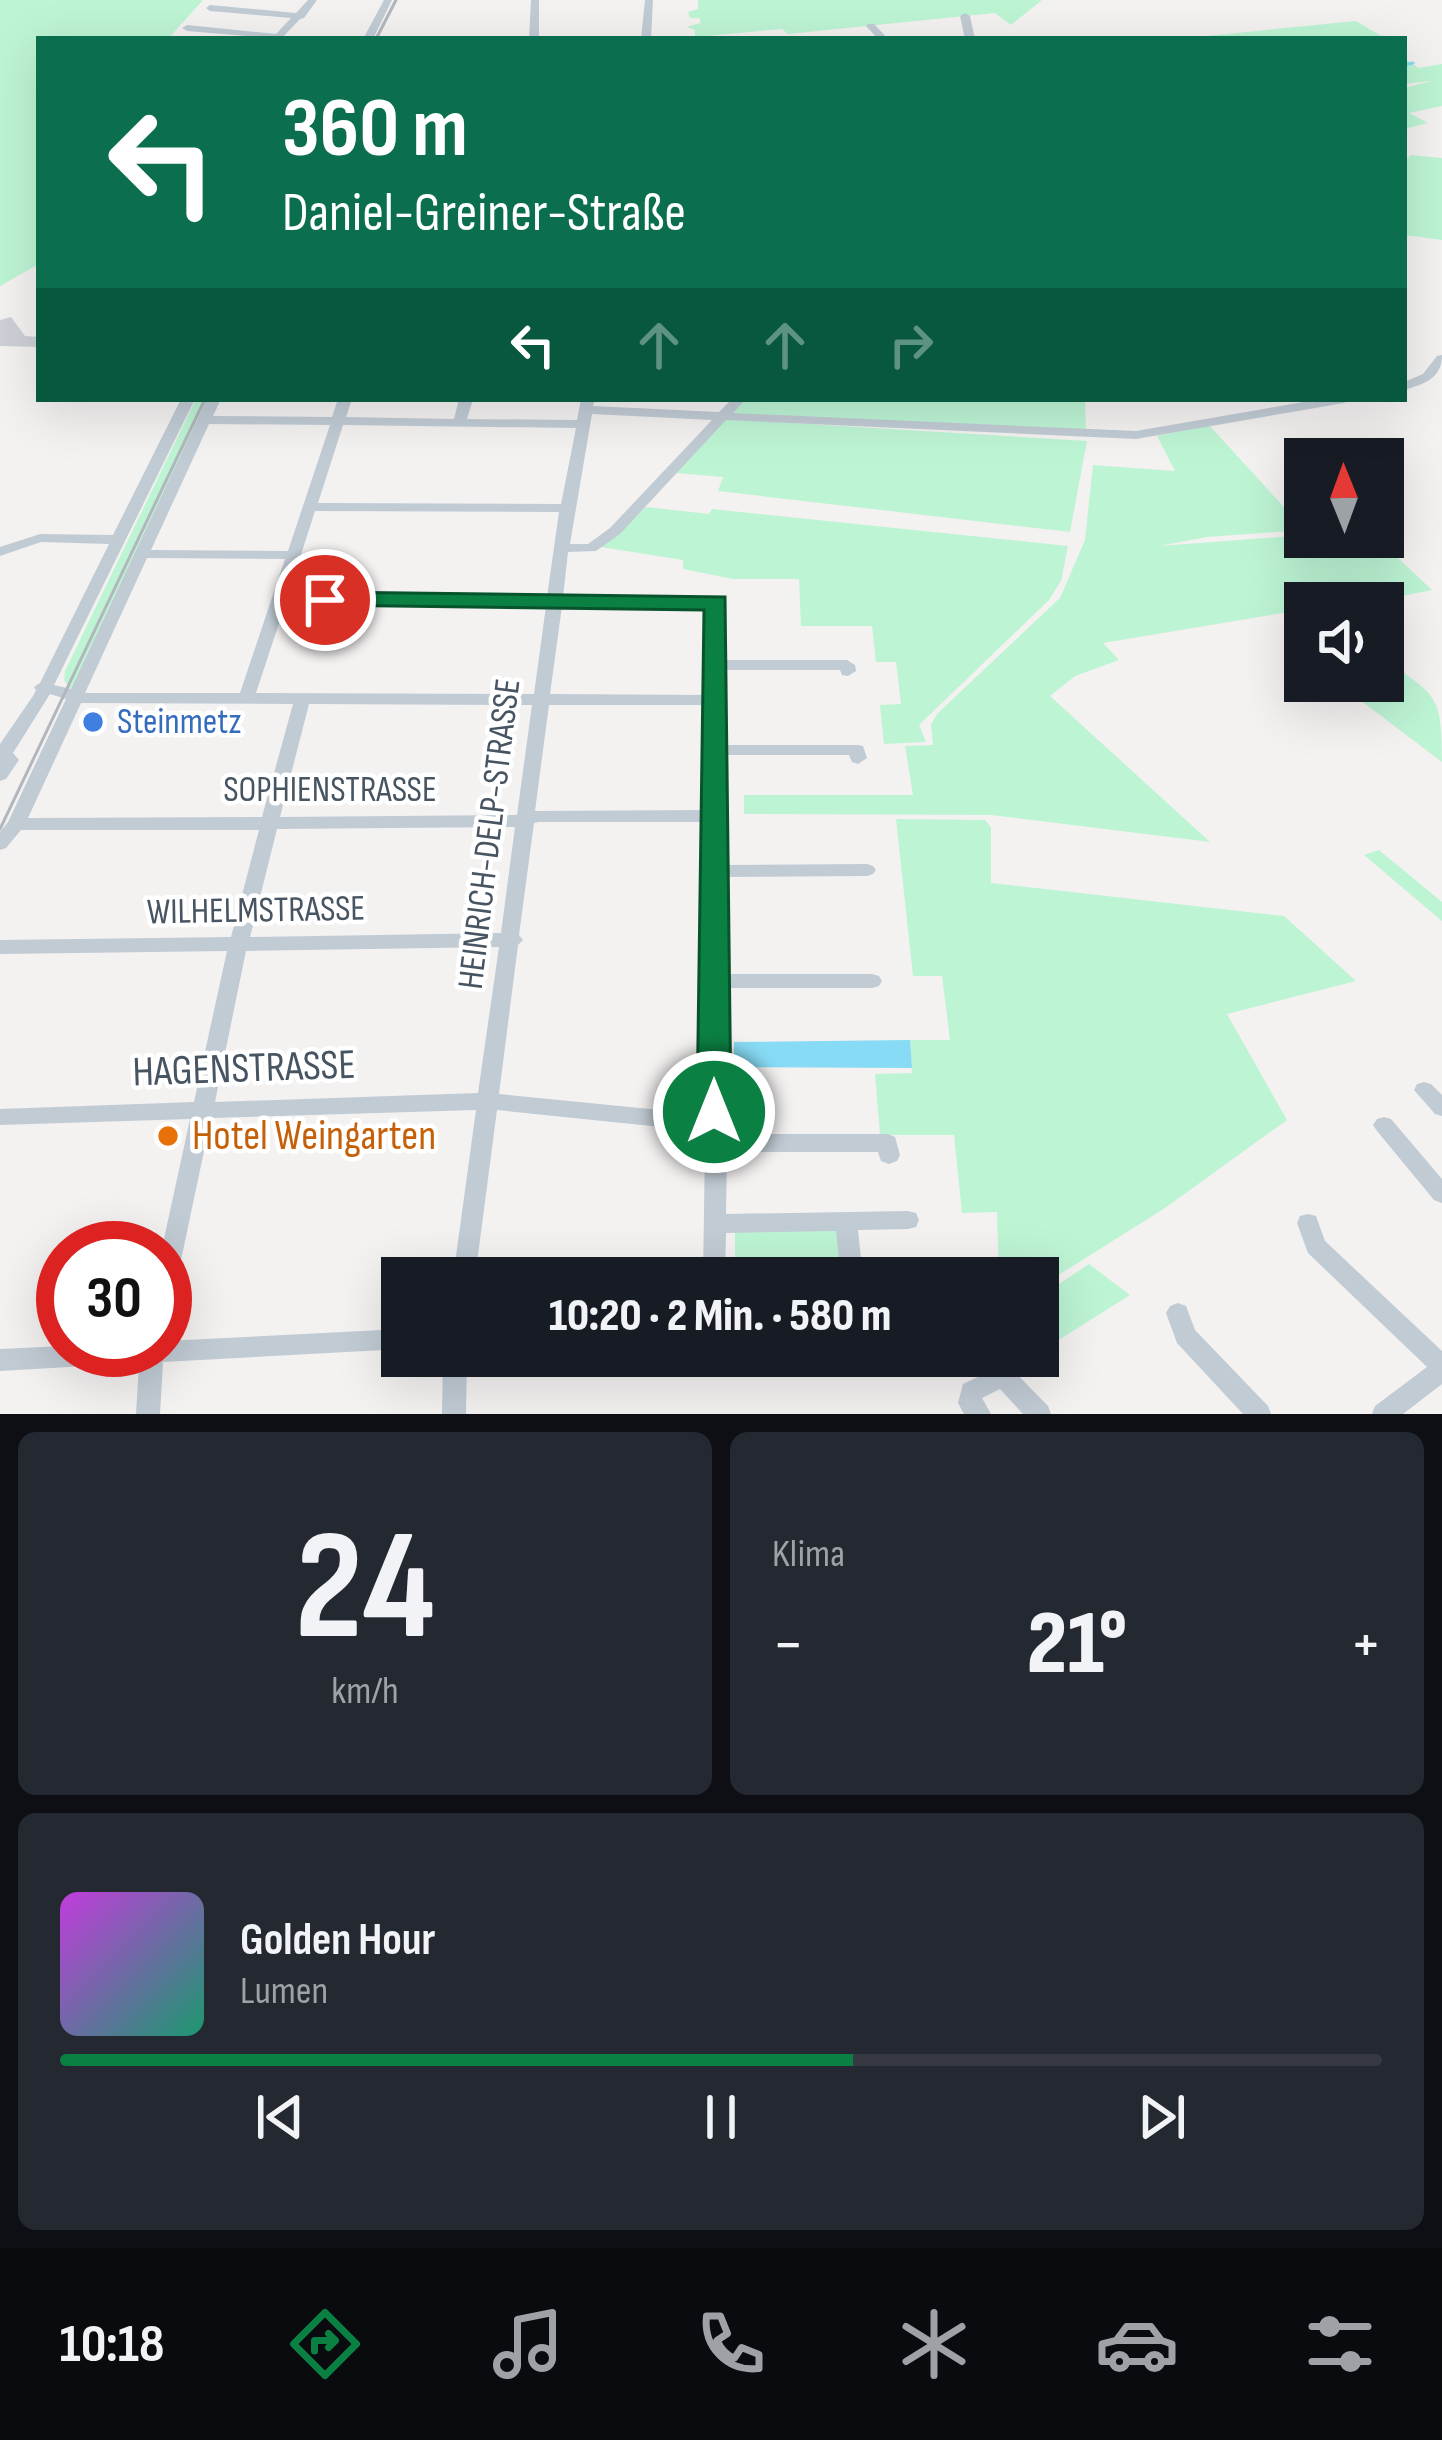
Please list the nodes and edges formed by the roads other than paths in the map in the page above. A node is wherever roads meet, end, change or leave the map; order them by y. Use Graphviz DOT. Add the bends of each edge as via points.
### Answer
graph roads {
  1 [pos="313,0"];
  2 [pos="388,0"];
  3 [pos="536,0"];
  4 [pos="649,0"];
  5 [pos="210,8"];
  6 [pos="301,16"];
  7 [pos="965,16"];
  8 [pos="871,26"];
  9 [pos="187,28"];
  10 [pos="259,36"];
  11 [pos="279,36"];
  12 [pos="370,36"];
  13 [pos="534,36"];
  14 [pos="646,36"];
  15 [pos="880,36"];
  16 [pos="969,36"];
  17 [pos="1442,359"];
  18 [pos="1407,385"];
  19 [pos="187,402"];
  20 [pos="213,402"];
  21 [pos="344,402"];
  22 [pos="465,402"];
  23 [pos="736,402"];
  24 [pos="1327,402"];
  25 [pos="586,411"];
  26 [pos="723,416"];
  27 [pos="204,420"];
  28 [pos="337,421"];
  29 [pos="460,423"];
  30 [pos="310,507"];
  31 [pos="567,508"];
  32 [pos="118,540"];
  33 [pos="562,548"];
  34 [pos="0,552"];
  35 [pos="143,554"];
  36 [pos="292,556"];
  37 [pos="279,600"];
  38 [pos="556,601"];
  39 [pos="717,665"];
  40 [pos="848,670"];
  41 [pos="42,687"];
  42 [pos="74,698"];
  43 [pos="247,699"];
  44 [pos="302,699"];
  45 [pos="543,700"];
  46 [pos="716,700"];
  47 [pos="2,745"];
  48 [pos="716,750"];
  49 [pos="858,758"];
  50 [pos="0,775"];
  51 [pos="716,816"];
  52 [pos="529,818"];
  53 [pos="270,823"];
  54 [pos="16,824"];
  55 [pos="0,844"];
  56 [pos="867,870"];
  57 [pos="716,871"];
  58 [pos="513,940"];
  59 [pos="238,945"];
  60 [pos="0,947"];
  61 [pos="715,981"];
  62 [pos="872,981"];
  63 [pos="1424,1090"];
  64 [pos="490,1100"];
  65 [pos="1442,1108"];
  66 [pos="200,1109"];
  67 [pos="0,1118"];
  68 [pos="1384,1126"];
  69 [pos="711,1133"];
  70 [pos="890,1154"];
  71 [pos="1442,1194"];
  72 [pos="908,1220"];
  73 [pos="178,1221"];
  74 [pos="846,1221"];
  75 [pos="1308,1223"];
  76 [pos="715,1224"];
  77 [pos="467,1257"];
  78 [pos="714,1257"];
  79 [pos="850,1257"];
  80 [pos="1178,1312"];
  81 [pos="381,1340"];
  82 [pos="192,1349"];
  83 [pos="36,1358"];
  84 [pos="0,1360"];
  85 [pos="1442,1368"];
  86 [pos="150,1377"];
  87 [pos="455,1377"];
  88 [pos="148,1414"];
  89 [pos="454,1414"];
  90 [pos="979,1414"];
  91 [pos="1039,1414"];
  92 [pos="1259,1414"];
  93 [pos="1384,1414"];
  1 -- 6 [label="street"];
  2 -- 12 [label="street"];
  3 -- 13 [label="street"];
  4 -- 14 [label="street"];
  5 -- 6 [label="street"];
  6 -- 11 [label="street"];
  7 -- 16 [label="street"];
  8 -- 15 [label="street"];
  9 -- 10 [label="street"];
  17 -- 18 [label="street" via="1428,377"];
  19 -- 32 [label="street"];
  20 -- 27 [label="street"];
  21 -- 28 [label="street"];
  22 -- 29 [label="street"];
  23 -- 26 [label="street"];
  24 -- 26 [label="street" via="1136,435"];
  25 -- 26 [label="street"];
  25 -- 29 [label="street"];
  25 -- 31 [label="street, HEINRICH-DELP-STRASSE"];
  26 -- 33 [label="street" via="615,531 591,548"];
  27 -- 28 [label="street"];
  27 -- 35 [label="street"];
  28 -- 29 [label="street"];
  28 -- 30 [label="street"];
  30 -- 31 [label="street"];
  30 -- 36 [label="street"];
  31 -- 33 [label="street, HEINRICH-DELP-STRASSE"];
  32 -- 34 [label="street" via="40,538"];
  32 -- 41 [label="street"];
  33 -- 38 [label="street, HEINRICH-DELP-STRASSE"];
  35 -- 36 [label="street"];
  35 -- 42 [label="street"];
  36 -- 37 [label="street"];
  37 -- 38 [label="street"];
  37 -- 43 [label="street"];
  38 -- 39 [label="street" via="716,602"];
  38 -- 45 [label="street, HEINRICH-DELP-STRASSE"];
  39 -- 40 [label="street"];
  39 -- 46 [label="street"];
  41 -- 42 [label="street"];
  41 -- 47 [label="street"];
  42 -- 43 [label="street"];
  42 -- 54 [label="street"];
  43 -- 44 [label="street"];
  44 -- 45 [label="street"];
  44 -- 53 [label="street"];
  45 -- 46 [label="street"];
  45 -- 52 [label="street, HEINRICH-DELP-STRASSE"];
  46 -- 48 [label="street"];
  47 -- 50 [label="street" via="9,765"];
  48 -- 49 [label="street" via="857,750"];
  48 -- 51 [label="street"];
  51 -- 52 [label="street, SOPHIENSTRASSE"];
  51 -- 57 [label="street"];
  52 -- 53 [label="street, SOPHIENSTRASSE"];
  52 -- 58 [label="street, HEINRICH-DELP-STRASSE"];
  53 -- 54 [label="street, SOPHIENSTRASSE"];
  53 -- 59 [label="street"];
  54 -- 55 [label="street"];
  56 -- 57 [label="street"];
  57 -- 61 [label="street"];
  58 -- 59 [label="street, WILHELMSTRASSE"];
  58 -- 64 [label="street, HEINRICH-DELP-STRASSE"];
  59 -- 60 [label="street, WILHELMSTRASSE"];
  59 -- 66 [label="street"];
  61 -- 62 [label="street"];
  61 -- 69 [label="street"];
  63 -- 65 [label="street"];
  64 -- 66 [label="street, HAGENSTRASSE"];
  64 -- 69 [label="street, HAGENSTRASSE"];
  64 -- 77 [label="street, HEINRICH-DELP-STRASSE"];
  66 -- 67 [label="street, HAGENSTRASSE"];
  66 -- 73 [label="street"];
  68 -- 71 [label="street"];
  69 -- 70 [label="street, HAGENSTRASSE" via="889,1143"];
  69 -- 76 [label="street"];
  72 -- 74 [label="street"];
  74 -- 76 [label="street"];
  74 -- 79 [label="street"];
  75 -- 85 [label="street" via="1316,1246"];
  76 -- 78 [label="street"];
  80 -- 92 [label="street" via="1185,1336"];
  81 -- 82 [label="street"];
  83 -- 84 [label="street"];
  85 -- 93 [label="street"];
  86 -- 88 [label="street"];
  87 -- 89 [label="street"];
  90 -- 91 [label="street" via="971,1392 1003,1376"];
}
